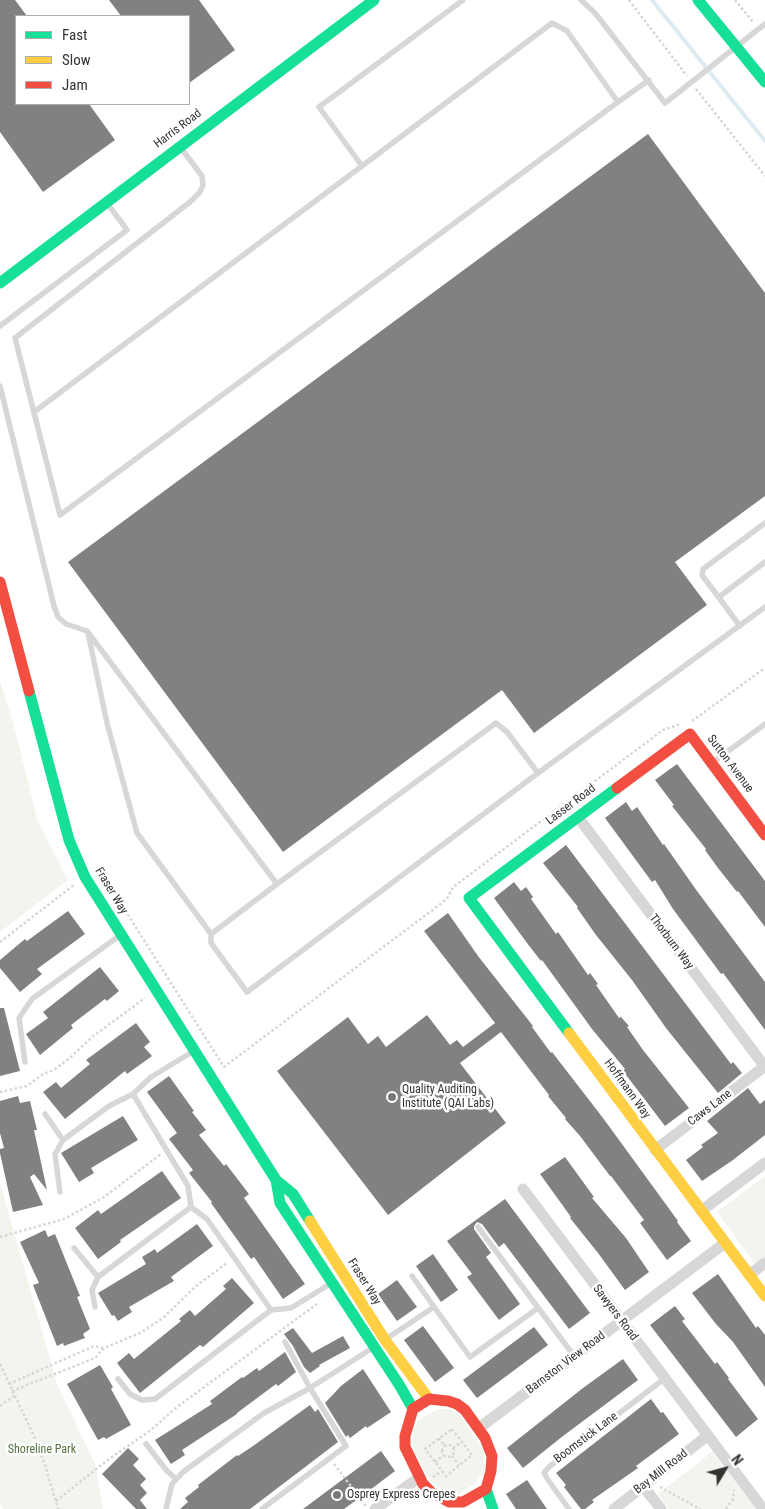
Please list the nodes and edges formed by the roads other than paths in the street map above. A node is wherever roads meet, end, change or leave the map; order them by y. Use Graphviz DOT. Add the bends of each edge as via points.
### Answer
graph roads {
  1 [pos="374,0"];
  2 [pos="462,0"];
  3 [pos="581,0"];
  4 [pos="698,0"];
  5 [pos="765,24"];
  6 [pos="736,47"];
  7 [pos="649,80"];
  8 [pos="765,82"];
  9 [pos="618,102"];
  10 [pos="179,146"];
  11 [pos="362,166"];
  12 [pos="106,201"];
  13 [pos="0,283"];
  14 [pos="0,326"];
  15 [pos="0,386"];
  16 [pos="34,412"];
  17 [pos="765,523"];
  18 [pos="765,562"];
  19 [pos="0,582"];
  20 [pos="719,597"];
  21 [pos="765,607"];
  22 [pos="740,626"];
  23 [pos="87,631"];
  24 [pos="765,724"];
  25 [pos="690,734"];
  26 [pos="712,763"];
  27 [pos="538,773"];
  28 [pos="578,817"];
  29 [pos="765,835"];
  30 [pos="277,884"];
  31 [pos="469,898"];
  32 [pos="121,934"];
  33 [pos="211,934"];
  34 [pos="194,1050"];
  35 [pos="25,1062"];
  36 [pos="765,1066"];
  37 [pos="133,1094"];
  38 [pos="45,1114"];
  39 [pos="64,1140"];
  40 [pos="655,1150"];
  41 [pos="765,1163"];
  42 [pos="276,1180"];
  43 [pos="523,1189"];
  44 [pos="60,1192"];
  45 [pos="191,1207"];
  46 [pos="701,1211"];
  47 [pos="478,1227"];
  48 [pos="725,1243"];
  49 [pos="74,1248"];
  50 [pos="765,1263"];
  51 [pos="344,1275"];
  52 [pos="749,1275"];
  53 [pos="412,1276"];
  54 [pos="98,1277"];
  55 [pos="334,1286"];
  56 [pos="765,1296"];
  57 [pos="95,1307"];
  58 [pos="434,1307"];
  59 [pos="538,1308"];
  60 [pos="271,1310"];
  61 [pos="622,1322"];
  62 [pos="385,1340"];
  63 [pos="285,1342"];
  64 [pos="374,1347"];
  65 [pos="574,1356"];
  66 [pos="118,1379"];
  67 [pos="664,1379"];
  68 [pos="310,1388"];
  69 [pos="429,1399"];
  70 [pos="413,1409"];
  71 [pos="479,1428"];
  72 [pos="707,1436"];
  73 [pos="146,1444"];
  74 [pos="420,1477"];
  75 [pos="176,1479"];
  76 [pos="646,1484"];
  77 [pos="486,1489"];
  78 [pos="468,1506"];
  79 [pos="270,1507"];
  80 [pos="166,1509"];
  81 [pos="262,1509"];
  82 [pos="375,1509"];
  83 [pos="493,1509"];
  84 [pos="568,1509"];
  85 [pos="614,1509"];
  86 [pos="661,1509"];
  87 [pos="763,1509"];
  1 -- 10 [label="street, Harris Road"];
  2 -- 11 [label="lane" via="319,107"];
  3 -- 7 [label="lane"];
  4 -- 6 [label="street"];
  5 -- 6 [label="lane"];
  6 -- 7 [label="lane" via="665,102"];
  6 -- 8 [label="street"];
  7 -- 9 [label="lane"];
  9 -- 11 [label="lane" via="567,32 552,23"];
  9 -- 16 [label="lane" via="60,515"];
  10 -- 12 [label="street, Harris Road"];
  10 -- 16 [label="lane" via="202,176 200,192 15,338"];
  11 -- 16 [label="lane"];
  12 -- 13 [label="street, Harris Road"];
  12 -- 14 [label="lane" via="127,230"];
  15 -- 23 [label="lane" via="54,606 58,617 66,624"];
  17 -- 20 [label="lane" via="704,569 702,575"];
  18 -- 20 [label="lane"];
  19 -- 32 [label="street, Fraser Way" via="69,840 85,877"];
  20 -- 22 [label="lane"];
  21 -- 22 [label="lane"];
  22 -- 27 [label="lane"];
  23 -- 30 [label="lane"];
  23 -- 33 [label="lane" via="107,723 137,833"];
  24 -- 26 [label="lane"];
  25 -- 26 [label="street, Sutton Avenue"];
  25 -- 28 [label="street, Lasser Road"];
  26 -- 29 [label="street, Sutton Avenue"];
  27 -- 30 [label="lane" via="507,732 496,723"];
  27 -- 33 [label="lane" via="247,992 211,943"];
  28 -- 31 [label="street, Lasser Road"];
  28 -- 36 [label="street, Thorburn Way"];
  30 -- 33 [label="lane"];
  31 -- 40 [label="street, Hoffmann Way"];
  32 -- 34 [label="street, Fraser Way"];
  32 -- 35 [label="lane" via="32,999 19,1018"];
  34 -- 37 [label="lane" via="150,1077"];
  34 -- 42 [label="street, Fraser Way"];
  36 -- 40 [label="street, Caws Lane"];
  37 -- 39 [label="lane" via="109,1106"];
  37 -- 45 [label="lane" via="188,1186"];
  38 -- 39 [label="lane"];
  39 -- 44 [label="lane" via="55,1154"];
  40 -- 46 [label="street, Hoffmann Way"];
  41 -- 46 [label="street"];
  42 -- 51 [label="street, Fraser Way" via="293,1194"];
  42 -- 55 [label="street, Fraser Way" via="280,1202"];
  43 -- 61 [label="street, Sawyers Road"];
  45 -- 54 [label="lane"];
  45 -- 60 [label="lane" via="207,1219"];
  46 -- 48 [label="street, Hoffmann Way"];
  47 -- 59 [label="lane"];
  48 -- 52 [label="street, Hoffmann Way"];
  48 -- 61 [label="street, Barnston View Road"];
  49 -- 54 [label="lane"];
  50 -- 52 [label="street"];
  51 -- 55 [label="lane"];
  51 -- 62 [label="street, Fraser Way"];
  52 -- 56 [label="street, Hoffmann Way"];
  53 -- 58 [label="lane"];
  54 -- 57 [label="lane" via="92,1290"];
  55 -- 60 [label="lane" via="291,1308"];
  55 -- 64 [label="street, Fraser Way"];
  58 -- 59 [label="lane" via="470,1358"];
  58 -- 62 [label="lane"];
  59 -- 65 [label="lane"];
  60 -- 66 [label="lane" via="155,1399 142,1400 130,1394"];
  61 -- 65 [label="street, Barnston View Road"];
  61 -- 67 [label="street, Sawyers Road"];
  62 -- 64 [label="lane"];
  62 -- 69 [label="street, Fraser Way"];
  63 -- 68 [label="lane"];
  64 -- 68 [label="lane"];
  64 -- 70 [label="street, Fraser Way"];
  65 -- 71 [label="street, Barnston View Road"];
  67 -- 72 [label="street, Sawyers Road"];
  67 -- 84 [label="lane, Boomstick Lane" via="549,1466 544,1473"];
  68 -- 75 [label="lane" via="264,1412"];
  68 -- 79 [label="lane" via="346,1446"];
  69 -- 70 [label="street"];
  69 -- 71 [label="street" via="457,1404"];
  70 -- 74 [label="street" via="405,1447"];
  71 -- 77 [label="street" via="492,1456"];
  72 -- 76 [label="street, Bay Mill Road"];
  72 -- 87 [label="street, Sawyers Road"];
  73 -- 75 [label="lane"];
  74 -- 78 [label="street" via="430,1492 439,1498"];
  74 -- 82 [label="street"];
  75 -- 80 [label="lane"];
  76 -- 85 [label="street, Bay Mill Road"];
  76 -- 86 [label="street"];
  77 -- 78 [label="street"];
  77 -- 83 [label="street"];
  79 -- 81 [label="lane"];
}
